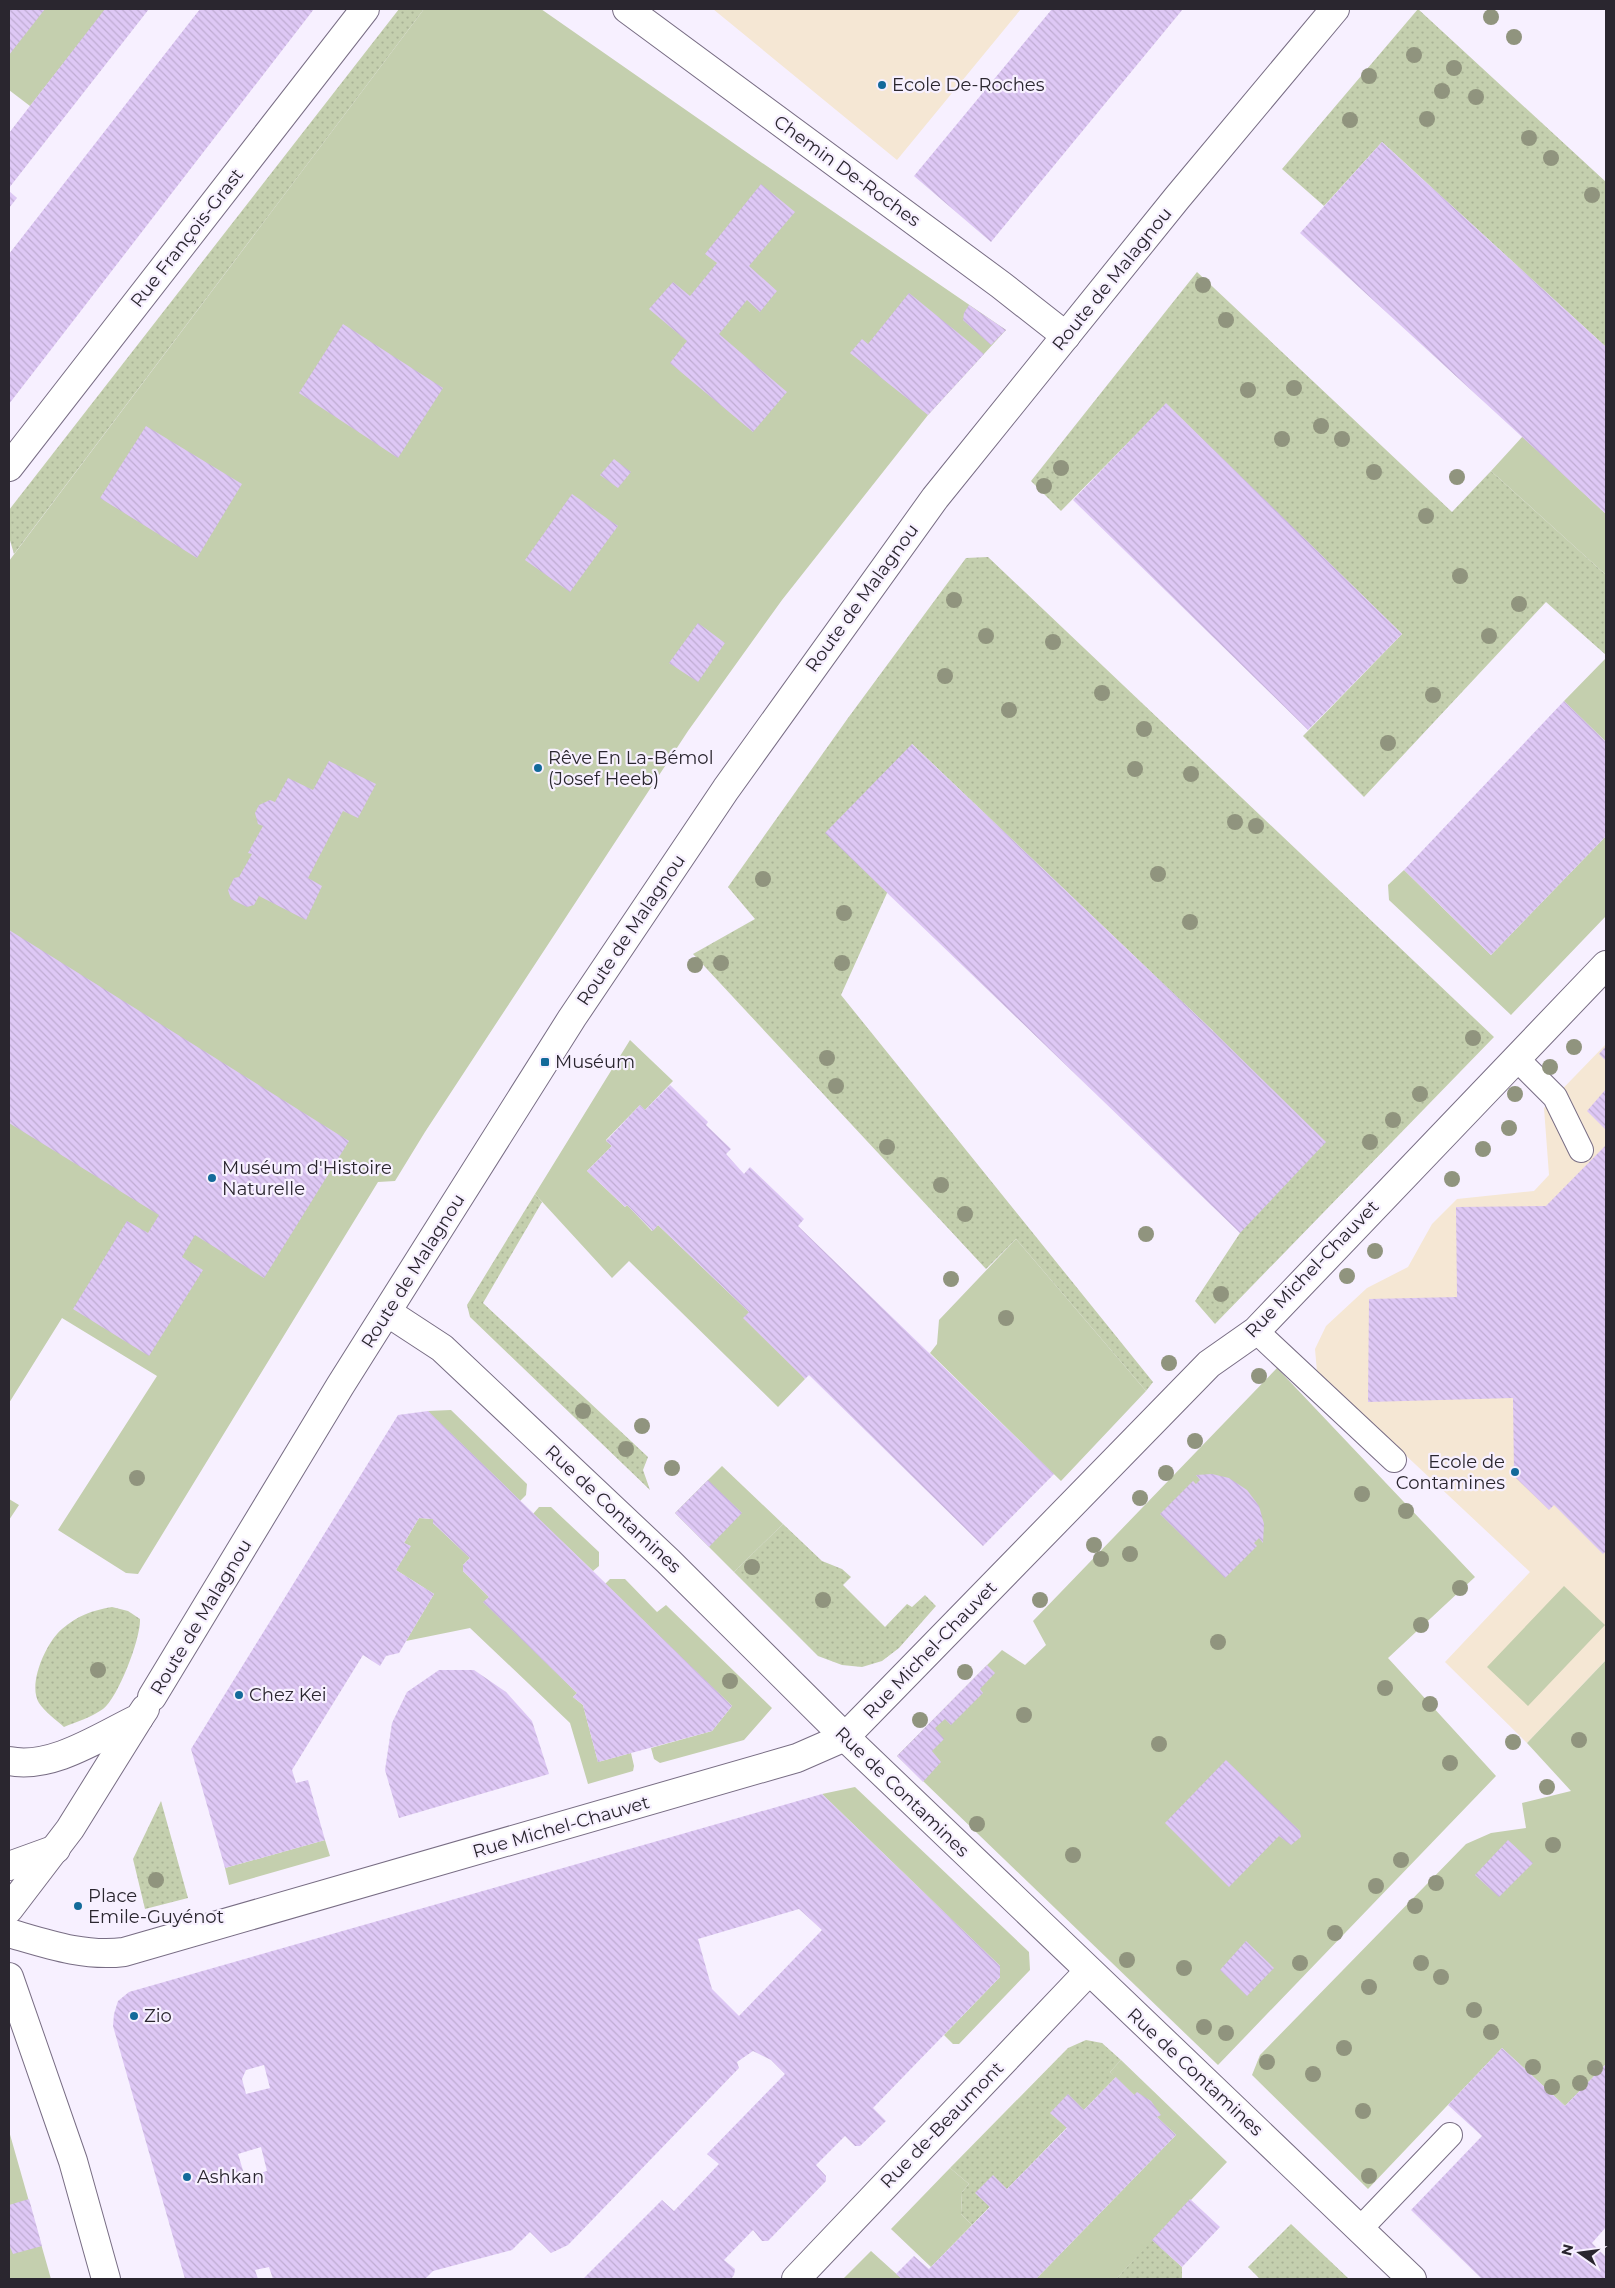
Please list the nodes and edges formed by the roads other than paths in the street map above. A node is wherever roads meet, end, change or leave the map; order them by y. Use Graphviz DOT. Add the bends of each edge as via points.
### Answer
graph roads {
  1 [pos="365,9"];
  2 [pos="627,9"];
  3 [pos="1335,9"];
  4 [pos="1066,336"];
  5 [pos="9,467"];
  6 [pos="1606,966"];
  7 [pos="1517,1059"];
  8 [pos="1581,1150"];
  9 [pos="387,1312"];
  10 [pos="1256,1331"];
  11 [pos="1394,1460"];
  12 [pos="146,1708"];
  13 [pos="845,1737"];
  14 [pos="12,1762"];
  15 [pos="56,1849"];
  16 [pos="9,1866"];
  17 [pos="9,1909"];
  18 [pos="9,1933"];
  19 [pos="1089,1971"];
  20 [pos="9,1977"];
  21 [pos="1450,2135"];
  22 [pos="1360,2229"];
  23 [pos="106,2279"];
  24 [pos="796,2279"];
  25 [pos="1412,2279"];
  1 -- 5 [label="main road, Rue François-Grast"];
  2 -- 4 [label="main road, Chemin De-Roches"];
  3 -- 4 [label="main road, Route de Malagnou"];
  4 -- 9 [label="main road, Route de Malagnou" via="935,498 726,789 572,1018"];
  6 -- 7 [label="main road, Rue Michel-Chauvet"];
  7 -- 8 [label="lane" via="1555,1097"];
  7 -- 10 [label="main road, Rue Michel-Chauvet"];
  9 -- 12 [label="main road, Route de Malagnou"];
  9 -- 13 [label="main road, Rue de Contamines" via="442,1348 668,1560"];
  10 -- 11 [label="lane"];
  10 -- 13 [label="main road, Rue Michel-Chauvet" via="1210,1364"];
  12 -- 14 [label="main road" via="54,1759"];
  12 -- 15 [label="main road, Route de Malagnou"];
  13 -- 18 [label="main road, Rue Michel-Chauvet" via="797,1758 124,1952 104,1955 62,1948"];
  13 -- 19 [label="main road, Rue de Contamines"];
  15 -- 16 [label="main road"];
  15 -- 17 [label="main road, Route de Malagnou"];
  19 -- 22 [label="main road, Rue de Contamines"];
  19 -- 24 [label="main road, Rue de-Beaumont"];
  20 -- 23 [label="main road" via="73,2161"];
  21 -- 22 [label="lane"];
  22 -- 25 [label="main road, Rue de Contamines"];
}
